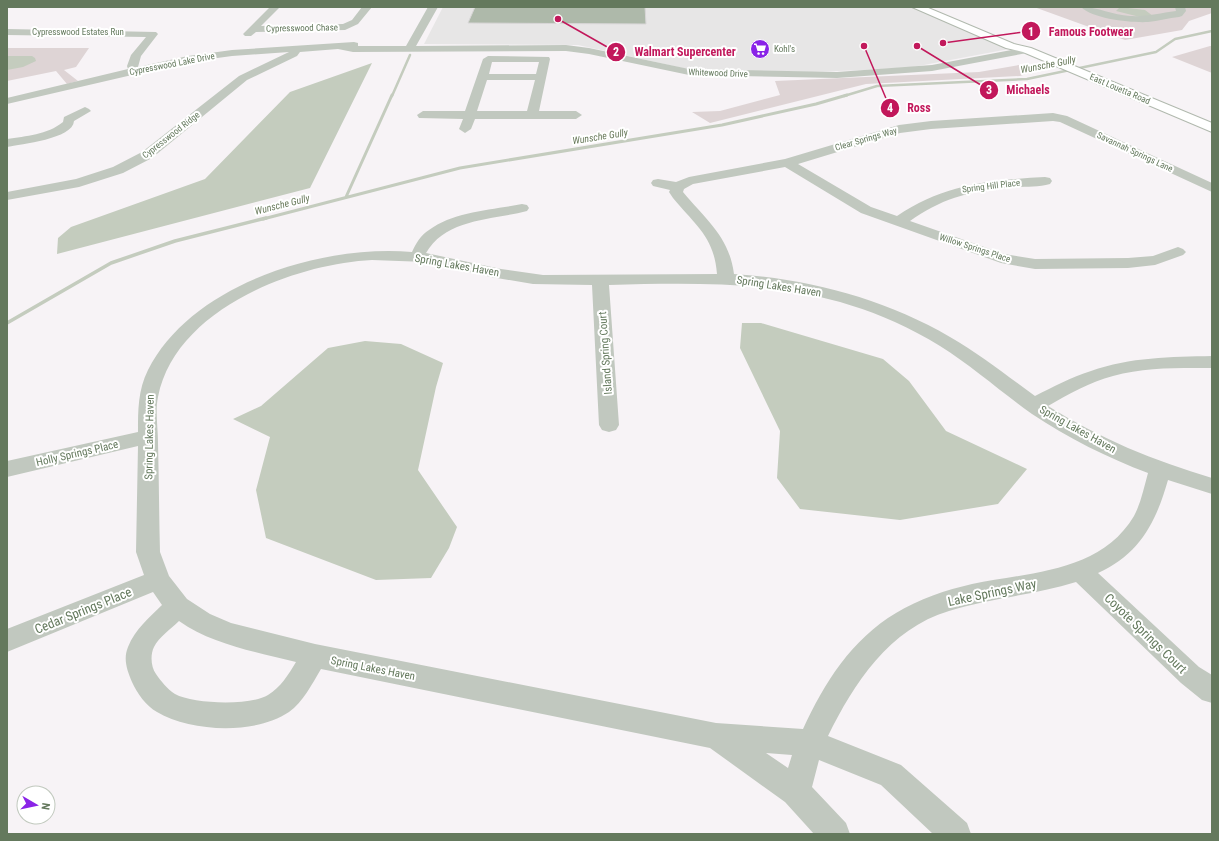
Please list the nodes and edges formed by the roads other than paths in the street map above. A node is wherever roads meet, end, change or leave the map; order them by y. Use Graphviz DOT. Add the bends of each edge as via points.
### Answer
graph roads {
  1 [pos="275,7"];
  2 [pos="367,7"];
  3 [pos="433,7"];
  4 [pos="917,7"];
  5 [pos="930,7"];
  6 [pos="1086,7"];
  7 [pos="1180,7"];
  8 [pos="253,29"];
  9 [pos="7,32"];
  10 [pos="405,47"];
  11 [pos="519,47"];
  12 [pos="297,48"];
  13 [pos="1027,50"];
  14 [pos="238,52"];
  15 [pos="515,59"];
  16 [pos="134,71"];
  17 [pos="482,77"];
  18 [pos="512,77"];
  19 [pos="537,77"];
  20 [pos="7,101"];
  21 [pos="84,112"];
  22 [pos="423,115"];
  23 [pos="470,115"];
  24 [pos="532,115"];
  25 [pos="576,115"];
  26 [pos="1059,117"];
  27 [pos="1212,128"];
  28 [pos="465,129"];
  29 [pos="7,143"];
  30 [pos="787,163"];
  31 [pos="1045,181"];
  32 [pos="658,183"];
  33 [pos="678,187"];
  34 [pos="1212,188"];
  35 [pos="7,196"];
  36 [pos="522,208"];
  37 [pos="898,222"];
  38 [pos="1178,252"];
  39 [pos="418,256"];
  40 [pos="726,279"];
  41 [pos="600,280"];
  42 [pos="1212,362"];
  43 [pos="1034,405"];
  44 [pos="609,425"];
  45 [pos="147,437"];
  46 [pos="7,469"];
  47 [pos="1160,470"];
  48 [pos="1212,486"];
  49 [pos="1081,572"];
  50 [pos="158,580"];
  51 [pos="178,606"];
  52 [pos="7,641"];
  53 [pos="315,656"];
  54 [pos="1212,691"];
  55 [pos="716,736"];
  56 [pos="811,742"];
  57 [pos="796,791"];
  58 [pos="835,834"];
  59 [pos="956,834"];
  1 -- 8 [label="street"];
  2 -- 8 [label="street, Cypresswood Chase" via="351,25 332,28"];
  3 -- 10 [label="street"];
  4 -- 13 [label="main road, East Louetta Road" via="1010,46"];
  5 -- 13 [label="main road, East Louetta Road" via="1020,44"];
  6 -- 7 [label="street" via="1119,18 1142,20 1179,14"];
  8 -- 14 [label="street" via="239,45"];
  9 -- 16 [label="street, Cypresswood Estates Run" via="153,34 136,55 132,66"];
  10 -- 11 [label="street, Whitewood Drive"];
  10 -- 12 [label="street, Cypresswood Lake Drive"];
  11 -- 13 [label="street, Whitewood Drive" via="566,48 689,72 722,74 900,71 932,68"];
  11 -- 15 [label="street"];
  12 -- 14 [label="street, Cypresswood Lake Drive"];
  12 -- 35 [label="street, Cypresswood Ridge" via="292,54 243,78 147,155 118,170 79,183"];
  13 -- 27 [label="main road, East Louetta Road"];
  14 -- 16 [label="street, Cypresswood Lake Drive" via="182,60"];
  15 -- 17 [label="street" via="488,59"];
  15 -- 18 [label="street" via="512,62"];
  15 -- 19 [label="street" via="545,59"];
  16 -- 20 [label="street, Cypresswood Lake Drive"];
  17 -- 18 [label="street"];
  17 -- 23 [label="street"];
  18 -- 19 [label="street"];
  19 -- 24 [label="street"];
  21 -- 29 [label="street" via="68,120 66,127 55,132"];
  22 -- 23 [label="street"];
  23 -- 24 [label="street"];
  23 -- 28 [label="street"];
  24 -- 25 [label="street"];
  26 -- 30 [label="street, Clear Springs Way" via="906,128"];
  26 -- 34 [label="street, Savannah Springs Lane"];
  30 -- 33 [label="street, Clear Springs Way" via="689,181"];
  30 -- 37 [label="street, Willow Springs Place" via="858,206"];
  31 -- 37 [label="street, Spring Hill Place" via="992,184 956,191 929,201"];
  32 -- 33 [label="street"];
  33 -- 40 [label="street" via="678,195 717,240 725,260"];
  36 -- 39 [label="street" via="454,223 438,230 426,240"];
  37 -- 38 [label="street, Willow Springs Place" via="1001,258 1035,264 1141,262"];
  39 -- 41 [label="street, Spring Lakes Haven" via="471,268 549,280"];
  39 -- 45 [label="street, Spring Lakes Haven" via="383,255 328,260 252,287 206,313 181,336 159,363 148,398"];
  40 -- 41 [label="street, Spring Lakes Haven"];
  40 -- 43 [label="street, Spring Lakes Haven" via="762,282 823,293 846,298 884,312 941,339 967,355"];
  41 -- 44 [label="street, Island Spring Court"];
  42 -- 43 [label="street" via="1159,363 1117,369 1095,375"];
  43 -- 47 [label="street, Spring Lakes Haven" via="1083,435"];
  45 -- 46 [label="street, Holly Springs Place"];
  45 -- 50 [label="street, Spring Lakes Haven" via="148,552"];
  47 -- 48 [label="street, Spring Lakes Haven"];
  47 -- 49 [label="street, Lake Springs Way" via="1147,512 1133,534 1109,557"];
  49 -- 54 [label="street, Coyote Springs Court" via="1190,675"];
  49 -- 56 [label="street, Lake Springs Way" via="947,601 903,622 873,644 848,676"];
  50 -- 51 [label="street, Spring Lakes Haven"];
  50 -- 52 [label="street, Cedar Springs Place"];
  51 -- 53 [label="street, Spring Lakes Haven" via="201,622 228,634"];
  51 -- 53 [label="street" via="142,644 138,657 140,672 166,704 187,711 234,715 263,710 278,704 290,694"];
  53 -- 55 [label="street, Spring Lakes Haven"];
  55 -- 56 [label="street, Spring Lakes Haven"];
  55 -- 57 [label="street"];
  56 -- 57 [label="street, Lake Springs Way"];
  56 -- 59 [label="street, Spring Lakes Haven" via="891,775"];
  57 -- 58 [label="street"];
}
